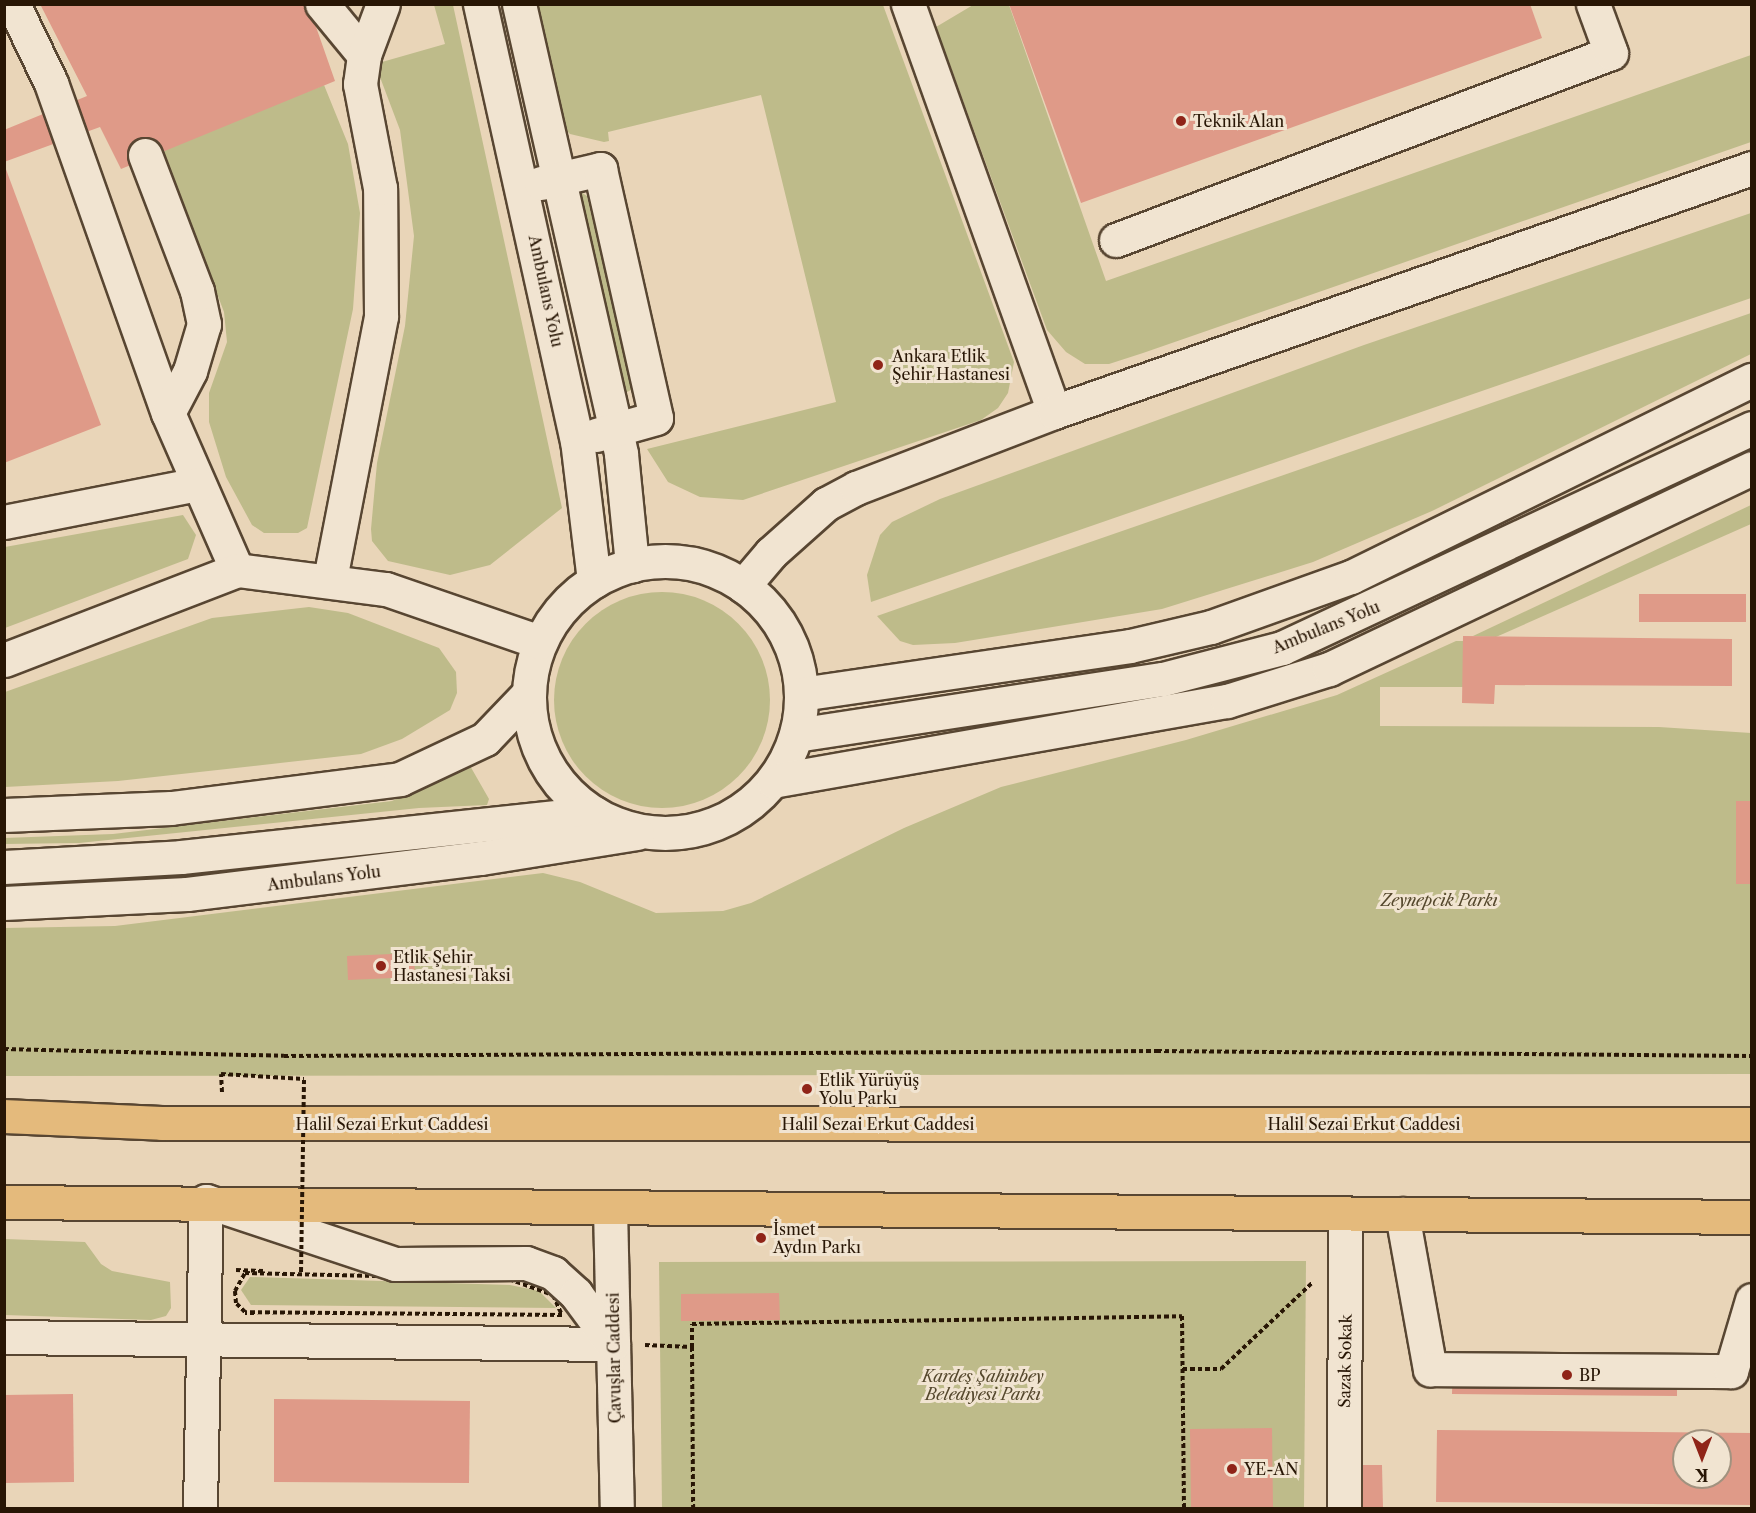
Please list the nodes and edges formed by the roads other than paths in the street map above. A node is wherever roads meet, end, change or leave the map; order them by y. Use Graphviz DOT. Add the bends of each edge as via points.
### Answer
graph roads {
  1 [pos="13,4"];
  2 [pos="321,4"];
  3 [pos="383,4"];
  4 [pos="480,4"];
  5 [pos="493,4"];
  6 [pos="519,4"];
  7 [pos="908,4"];
  8 [pos="1593,4"];
  9 [pos="364,55"];
  10 [pos="145,155"];
  11 [pos="1752,168"];
  12 [pos="541,183"];
  13 [pos="1116,240"];
  14 [pos="1752,380"];
  15 [pos="1054,412"];
  16 [pos="168,413"];
  17 [pos="1752,428"];
  18 [pos="595,434"];
  19 [pos="1752,468"];
  20 [pos="197,484"];
  21 [pos="4,522"];
  22 [pos="237,570"];
  23 [pos="610,574"];
  24 [pos="330,579"];
  25 [pos="743,586"];
  26 [pos="540,642"];
  27 [pos="4,660"];
  28 [pos="801,694"];
  29 [pos="527,695"];
  30 [pos="796,735"];
  31 [pos="773,781"];
  32 [pos="594,813"];
  33 [pos="4,815"];
  34 [pos="641,832"];
  35 [pos="4,867"];
  36 [pos="4,903"];
  37 [pos="4,1116"];
  38 [pos="1752,1124"];
  39 [pos="206,1201"];
  40 [pos="4,1202"];
  41 [pos="610,1208"];
  42 [pos="1345,1214"];
  43 [pos="1402,1214"];
  44 [pos="1752,1217"];
  45 [pos="1752,1300"];
  46 [pos="4,1337"];
  47 [pos="204,1340"];
  48 [pos="613,1344"];
  49 [pos="200,1509"];
  50 [pos="617,1509"];
  51 [pos="1344,1509"];
  1 -- 16 [label="street" via="60,106"];
  2 -- 9 [label="street"];
  3 -- 9 [label="street"];
  4 -- 12 [label="street"];
  5 -- 12 [label="street"];
  6 -- 12 [label="street"];
  7 -- 15 [label="street"];
  8 -- 13 [label="street" via="1611,53"];
  9 -- 24 [label="street" via="363,115 380,188 381,316"];
  10 -- 16 [label="street" via="196,291 204,324 190,371"];
  11 -- 15 [label="street"];
  12 -- 18 [label="street"];
  12 -- 18 [label="street" via="600,169 656,418"];
  14 -- 28 [label="street" via="1361,572 1211,627 1130,646"];
  15 -- 25 [label="street" via="856,488 826,504 771,554"];
  16 -- 20 [label="street"];
  17 -- 30 [label="street, Ambulans Yolu" via="1282,648 1163,679"];
  18 -- 23 [label="street"];
  19 -- 31 [label="street" via="1329,669 1227,701"];
  20 -- 21 [label="street"];
  20 -- 22 [label="street"];
  22 -- 24 [label="street"];
  22 -- 27 [label="street"];
  23 -- 25 [label="street" via="673,561 705,567"];
  23 -- 26 [label="street" via="562,608"];
  24 -- 26 [label="street" via="386,590"];
  25 -- 28 [label="street" via="782,627 795,656"];
  26 -- 29 [label="street"];
  28 -- 30 [label="street"];
  29 -- 32 [label="street" via="530,723 544,762 568,794"];
  29 -- 33 [label="street" via="485,739 400,779 171,808"];
  30 -- 31 [label="street"];
  31 -- 34 [label="street" via="750,804 722,821 682,833"];
  32 -- 34 [label="street"];
  32 -- 35 [label="street" via="182,857"];
  34 -- 36 [label="street, Ambulans Yolu" via="481,858 187,894"];
  37 -- 38 [label="main road, Halil Sezai Erkut Caddesi" via="162,1123"];
  39 -- 40 [label="main road"];
  39 -- 41 [label="main road"];
  39 -- 47 [label="street"];
  39 -- 48 [label="street" via="395,1264 526,1263 553,1273 576,1294"];
  41 -- 42 [label="main road"];
  41 -- 48 [label="street, Çavuşlar Caddesi"];
  42 -- 43 [label="main road"];
  42 -- 51 [label="street, Sazak Sokak"];
  43 -- 44 [label="main road"];
  43 -- 45 [label="street" via="1430,1369 1731,1371"];
  46 -- 47 [label="street"];
  47 -- 48 [label="street"];
  47 -- 49 [label="street"];
  48 -- 50 [label="street, Çavuşlar Caddesi"];
}
